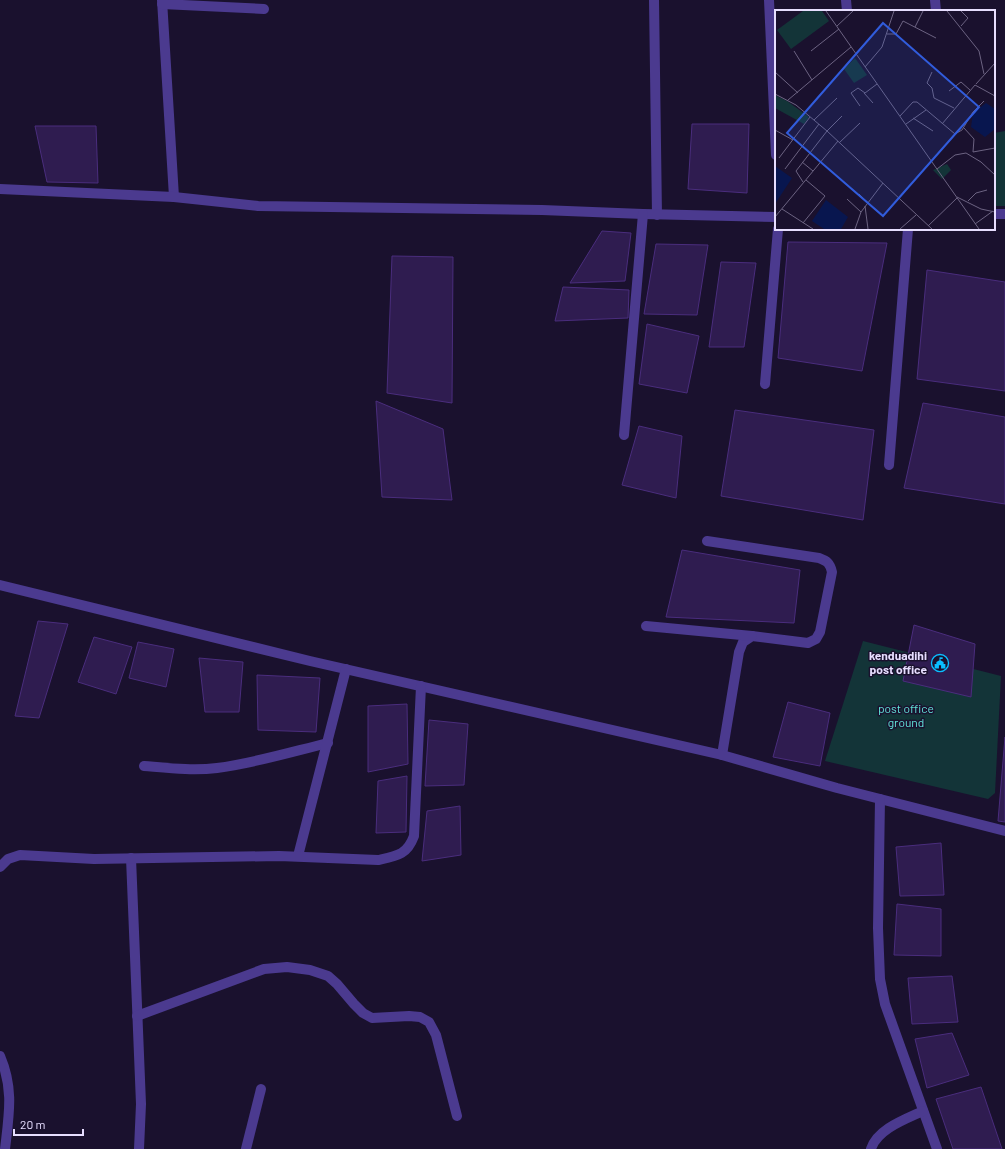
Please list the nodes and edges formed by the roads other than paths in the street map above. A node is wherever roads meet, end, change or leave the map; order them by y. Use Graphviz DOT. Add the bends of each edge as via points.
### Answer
graph roads {
  1 [pos="654,0"];
  2 [pos="769,0"];
  3 [pos="846,0"];
  4 [pos="935,0"];
  5 [pos="162,2"];
  6 [pos="264,9"];
  7 [pos="847,10"];
  8 [pos="936,10"];
  9 [pos="775,133"];
  10 [pos="0,189"];
  11 [pos="174,197"];
  12 [pos="643,214"];
  13 [pos="657,215"];
  14 [pos="775,217"];
  15 [pos="778,230"];
  16 [pos="908,230"];
  17 [pos="765,384"];
  18 [pos="624,435"];
  19 [pos="889,465"];
  20 [pos="708,541"];
  21 [pos="0,585"];
  22 [pos="646,626"];
  23 [pos="752,636"];
  24 [pos="346,669"];
  25 [pos="421,686"];
  26 [pos="328,742"];
  27 [pos="722,755"];
  28 [pos="144,766"];
  29 [pos="880,799"];
  30 [pos="1005,831"];
  31 [pos="298,856"];
  32 [pos="131,858"];
  33 [pos="0,866"];
  34 [pos="137,1016"];
  35 [pos="0,1056"];
  36 [pos="261,1089"];
  37 [pos="923,1111"];
  38 [pos="457,1116"];
  39 [pos="5,1149"];
  40 [pos="139,1149"];
  41 [pos="246,1149"];
  42 [pos="871,1149"];
  43 [pos="937,1149"];
  1 -- 13 [label="street"];
  2 -- 9 [label="street"];
  3 -- 7 [label="street"];
  4 -- 8 [label="street"];
  5 -- 6 [label="street"];
  5 -- 11 [label="street"];
  10 -- 11 [label="street"];
  11 -- 12 [label="street" via="258,206"];
  12 -- 13 [label="street"];
  12 -- 18 [label="street"];
  13 -- 14 [label="street"];
  15 -- 17 [label="street"];
  16 -- 19 [label="street"];
  20 -- 23 [label="street" via="819,558 830,565 832,572 828,599 816,639 808,643"];
  21 -- 24 [label="street"];
  22 -- 23 [label="street"];
  23 -- 27 [label="street" via="743,642 739,652"];
  24 -- 25 [label="street"];
  24 -- 26 [label="street"];
  25 -- 27 [label="street"];
  25 -- 31 [label="street" via="414,836 410,846 393,857 378,860"];
  26 -- 28 [label="street" via="217,768 182,770"];
  26 -- 31 [label="street"];
  27 -- 29 [label="street"];
  29 -- 30 [label="street"];
  29 -- 37 [label="street" via="880,979 885,1004"];
  31 -- 32 [label="street"];
  32 -- 33 [label="street" via="20,855 8,859"];
  32 -- 34 [label="street"];
  34 -- 38 [label="street" via="264,969 287,967 310,970 328,976 363,1013 372,1018 409,1016 420,1017 429,1022 436,1036"];
  34 -- 40 [label="street" via="141,1104"];
  35 -- 39 [label="street" via="10,1089"];
  36 -- 41 [label="street"];
  37 -- 42 [label="street" via="889,1127 872,1144"];
  37 -- 43 [label="street"];
}
